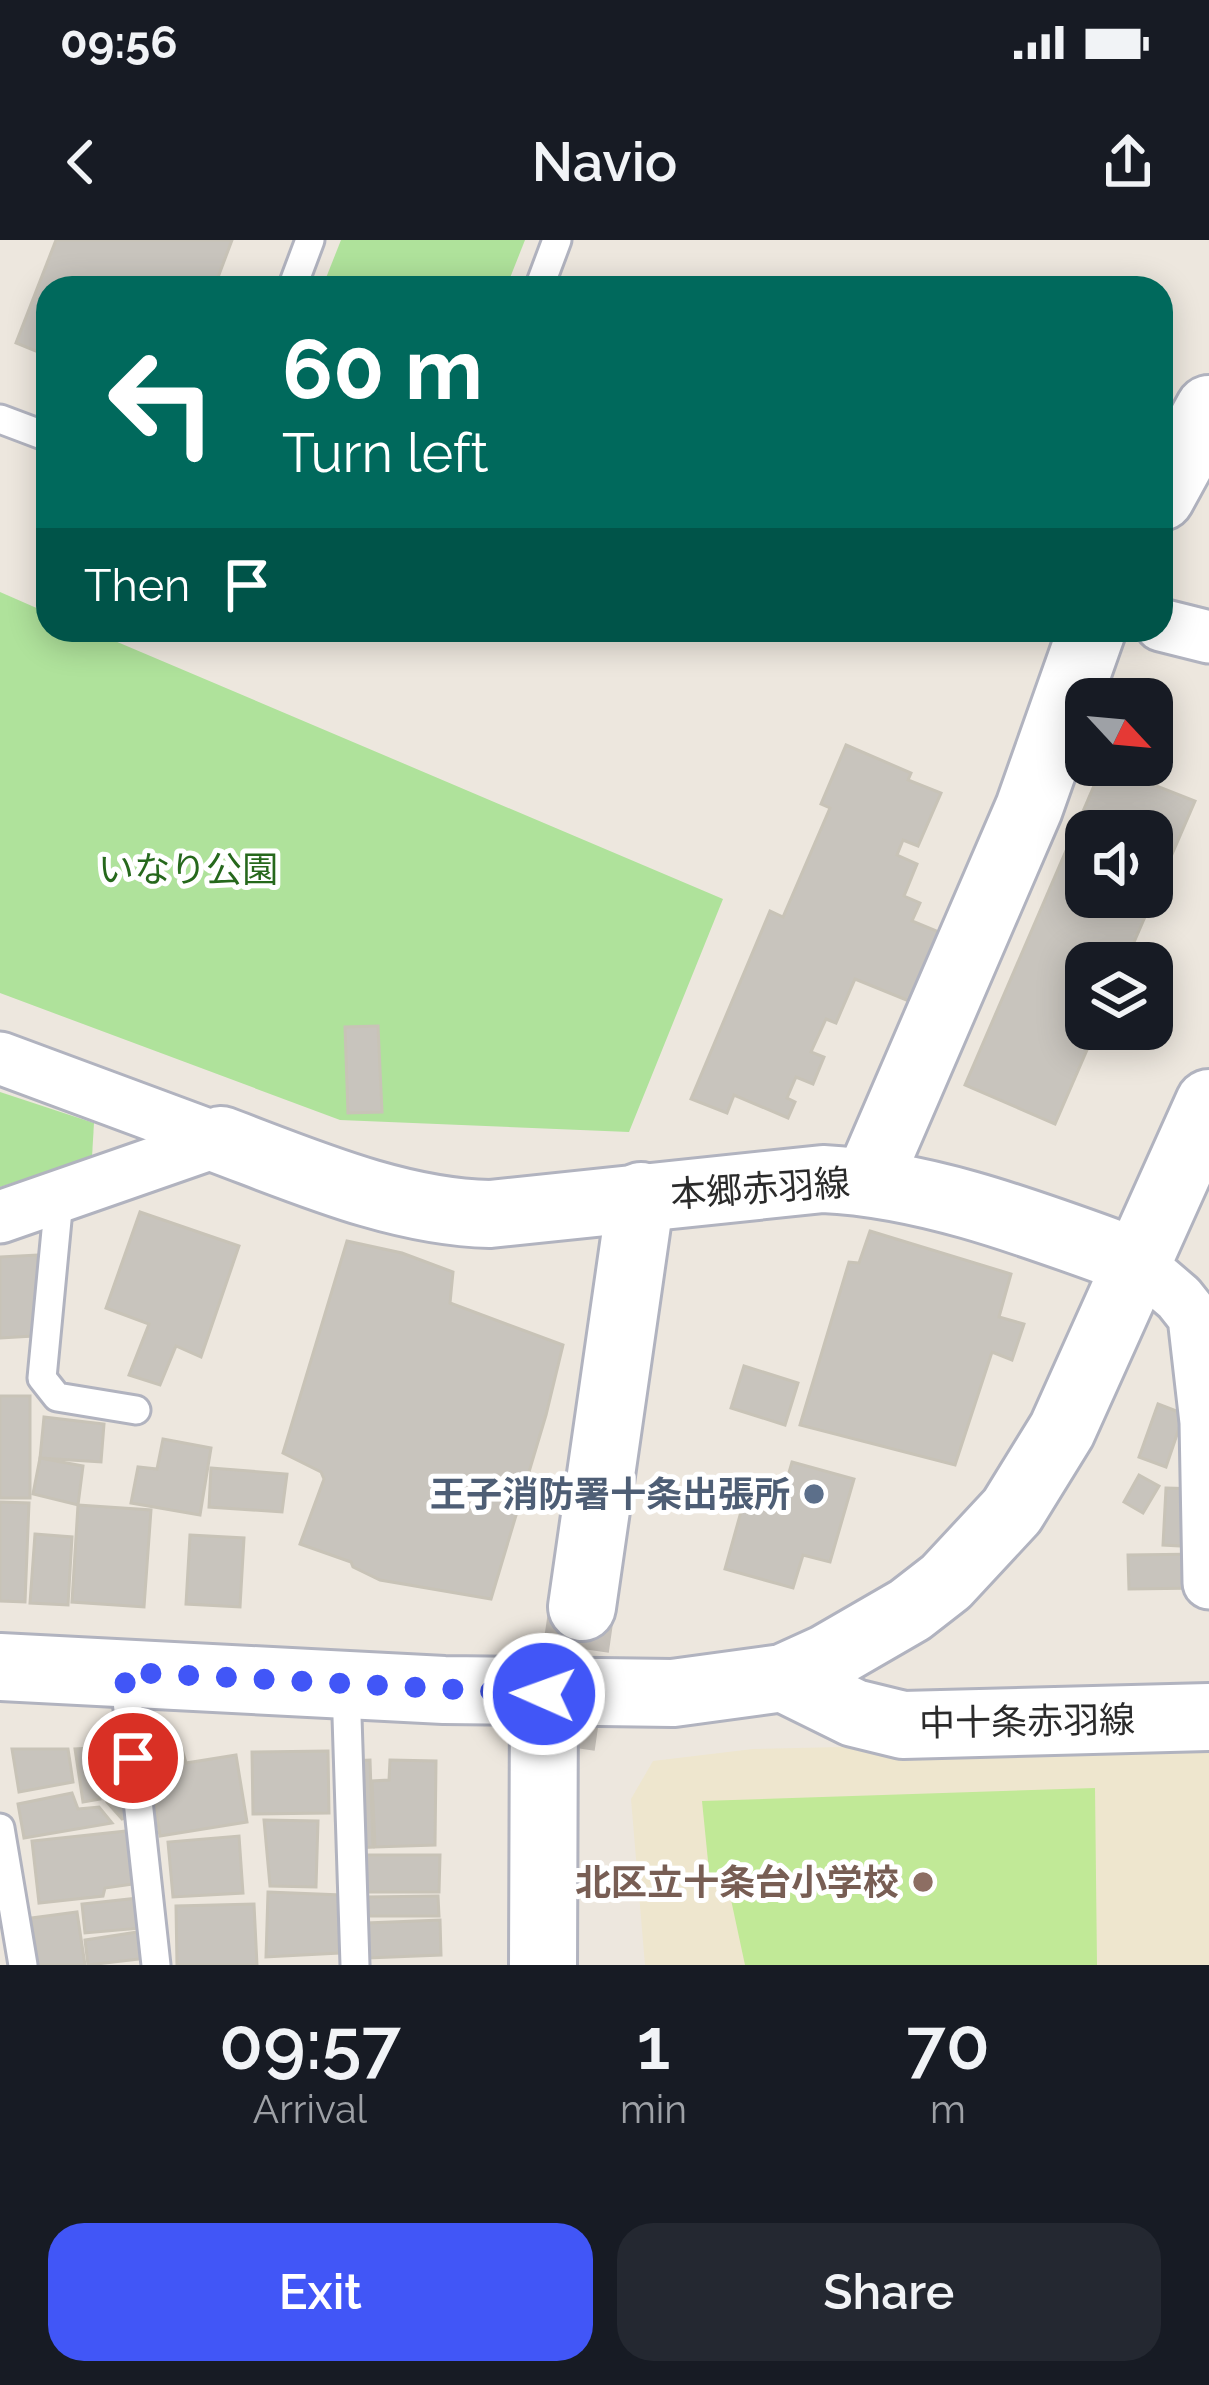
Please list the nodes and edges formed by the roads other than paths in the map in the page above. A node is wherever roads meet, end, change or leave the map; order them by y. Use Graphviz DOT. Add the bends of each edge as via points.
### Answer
graph roads {
  1 [pos="310,240"];
  2 [pos="557,240"];
  3 [pos="296,276"];
  4 [pos="543,276"];
  5 [pos="1209,410"];
  6 [pos="0,419"];
  7 [pos="36,432"];
  8 [pos="1173,475"];
  9 [pos="1173,628"];
  10 [pos="1209,637"];
  11 [pos="1088,642"];
  12 [pos="0,1058"];
  13 [pos="1209,1103"];
  14 [pos="221,1140"];
  15 [pos="868,1181"];
  16 [pos="641,1196"];
  17 [pos="59,1199"];
  18 [pos="0,1217"];
  19 [pos="1137,1262"];
  20 [pos="136,1410"];
  21 [pos="1208,1422"];
  22 [pos="1209,1583"];
  23 [pos="582,1607"];
  24 [pos="0,1667"];
  25 [pos="124,1672"];
  26 [pos="784,1678"];
  27 [pos="346,1686"];
  28 [pos="544,1694"];
  29 [pos="1209,1717"];
  30 [pos="0,1828"];
  31 [pos="23,1965"];
  32 [pos="156,1965"];
  33 [pos="355,1965"];
  34 [pos="543,1965"];
  1 -- 3 [label="lane"];
  2 -- 4 [label="lane"];
  5 -- 8 [label="main road"];
  6 -- 7 [label="lane"];
  9 -- 10 [label="street"];
  11 -- 15 [label="main road" via="1029,808"];
  12 -- 14 [label="street"];
  13 -- 19 [label="main road"];
  14 -- 16 [label="main road" via="448,1213"];
  14 -- 17 [label="street"];
  15 -- 16 [label="main road, 本郷赤羽線"];
  15 -- 19 [label="main road, 本郷赤羽線"];
  16 -- 23 [label="main road, 本郷赤羽線"];
  17 -- 18 [label="street"];
  17 -- 20 [label="lane" via="42,1378 57,1397"];
  19 -- 21 [label="street" via="1194,1317"];
  19 -- 26 [label="main road" via="1062,1430 1012,1511 910,1610"];
  21 -- 22 [label="street"];
  24 -- 25 [label="main road"];
  25 -- 27 [label="main road"];
  25 -- 32 [label="lane"];
  26 -- 28 [label="main road" via="673,1693"];
  26 -- 29 [label="main road, 中十条赤羽線" via="854,1713 903,1725"];
  27 -- 28 [label="main road"];
  27 -- 33 [label="lane"];
  28 -- 34 [label="main road"];
  30 -- 31 [label="lane"];
}
